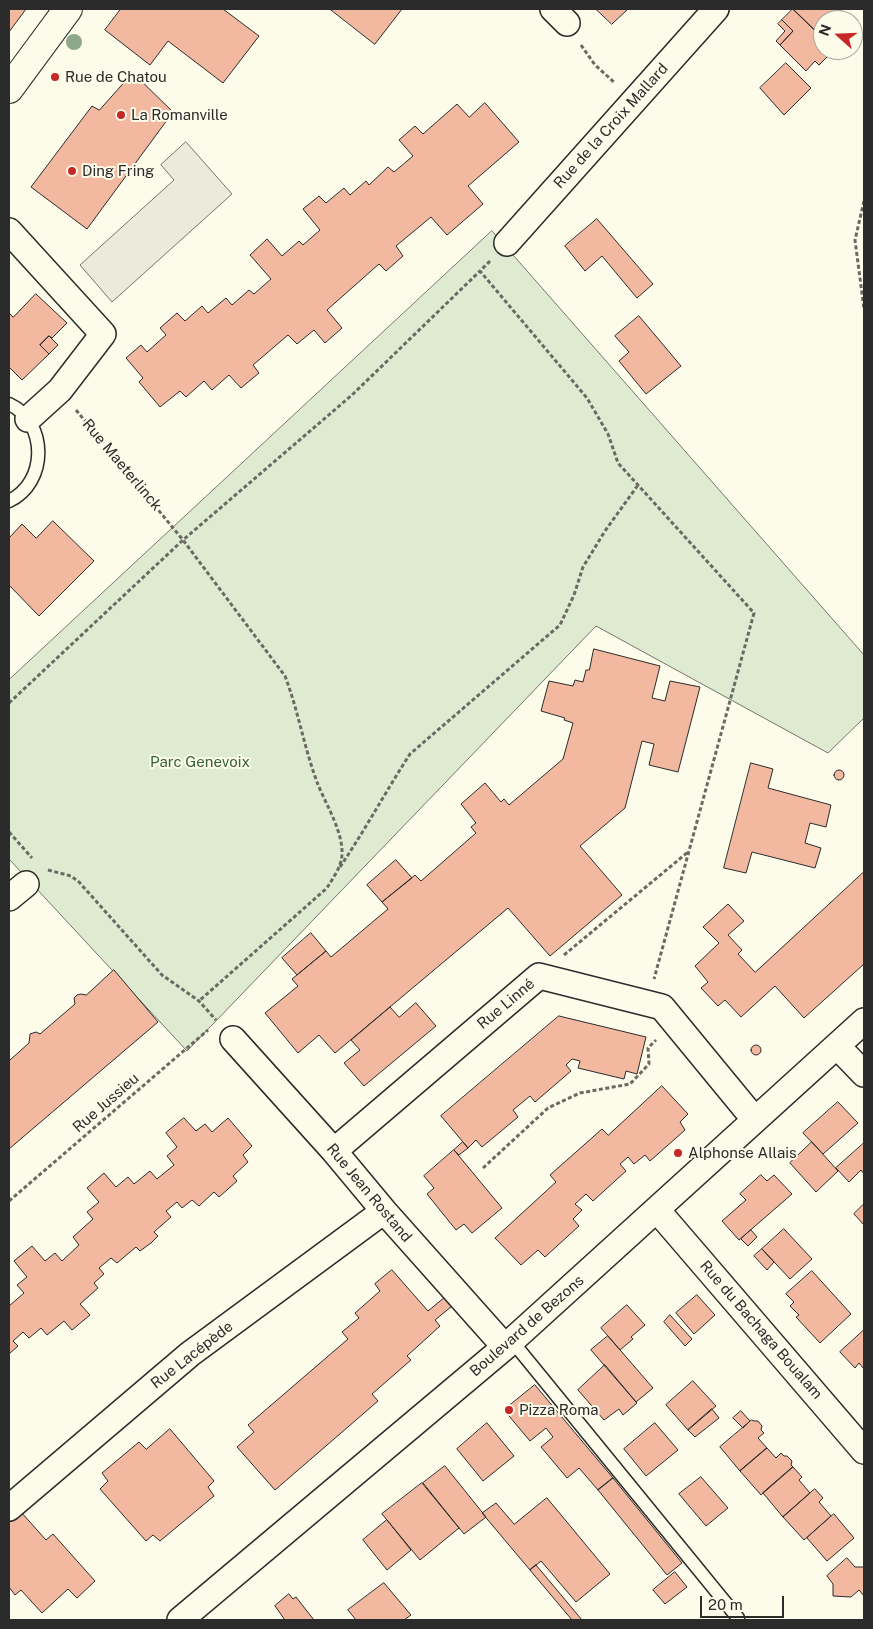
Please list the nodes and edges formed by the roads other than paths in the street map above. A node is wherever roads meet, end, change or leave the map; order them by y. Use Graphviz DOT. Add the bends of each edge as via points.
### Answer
graph roads {
  1 [pos="68,9"];
  2 [pos="716,9"];
  3 [pos="9,88"];
  4 [pos="9,231"];
  5 [pos="506,243"];
  6 [pos="18,412"];
  7 [pos="9,501"];
  8 [pos="864,1021"];
  9 [pos="225,1030"];
  10 [pos="837,1046"];
  11 [pos="864,1074"];
  12 [pos="755,1120"];
  13 [pos="334,1151"];
  14 [pos="657,1210"];
  15 [pos="384,1212"];
  16 [pos="508,1344"];
  17 [pos="864,1450"];
  18 [pos="9,1508"];
  19 [pos="738,1618"];
  20 [pos="180,1620"];
  1 -- 3 [label="main road"];
  2 -- 5 [label="street, Rue de la Croix Mallard"];
  4 -- 6 [label="street" via="103,334 60,390"];
  6 -- 7 [label="lane" via="36,434 39,452 37,470 28,486"];
  8 -- 10 [label="street, Boulevard de Bezons"];
  9 -- 13 [label="street, Rue Jean Rostand"];
  10 -- 11 [label="street"];
  10 -- 12 [label="street, Boulevard de Bezons"];
  12 -- 13 [label="street, Rue Linné" via="661,1011 539,976"];
  12 -- 14 [label="street, Boulevard de Bezons"];
  13 -- 15 [label="street, Rue Jean Rostand"];
  14 -- 16 [label="street, Boulevard de Bezons"];
  14 -- 17 [label="street, Rue du Bachaga Boualam"];
  15 -- 16 [label="street, Rue Jean Rostand"];
  15 -- 18 [label="street, Rue Lacépède" via="190,1354"];
  16 -- 19 [label="lane"];
  16 -- 20 [label="street, Boulevard de Bezons"];
}
